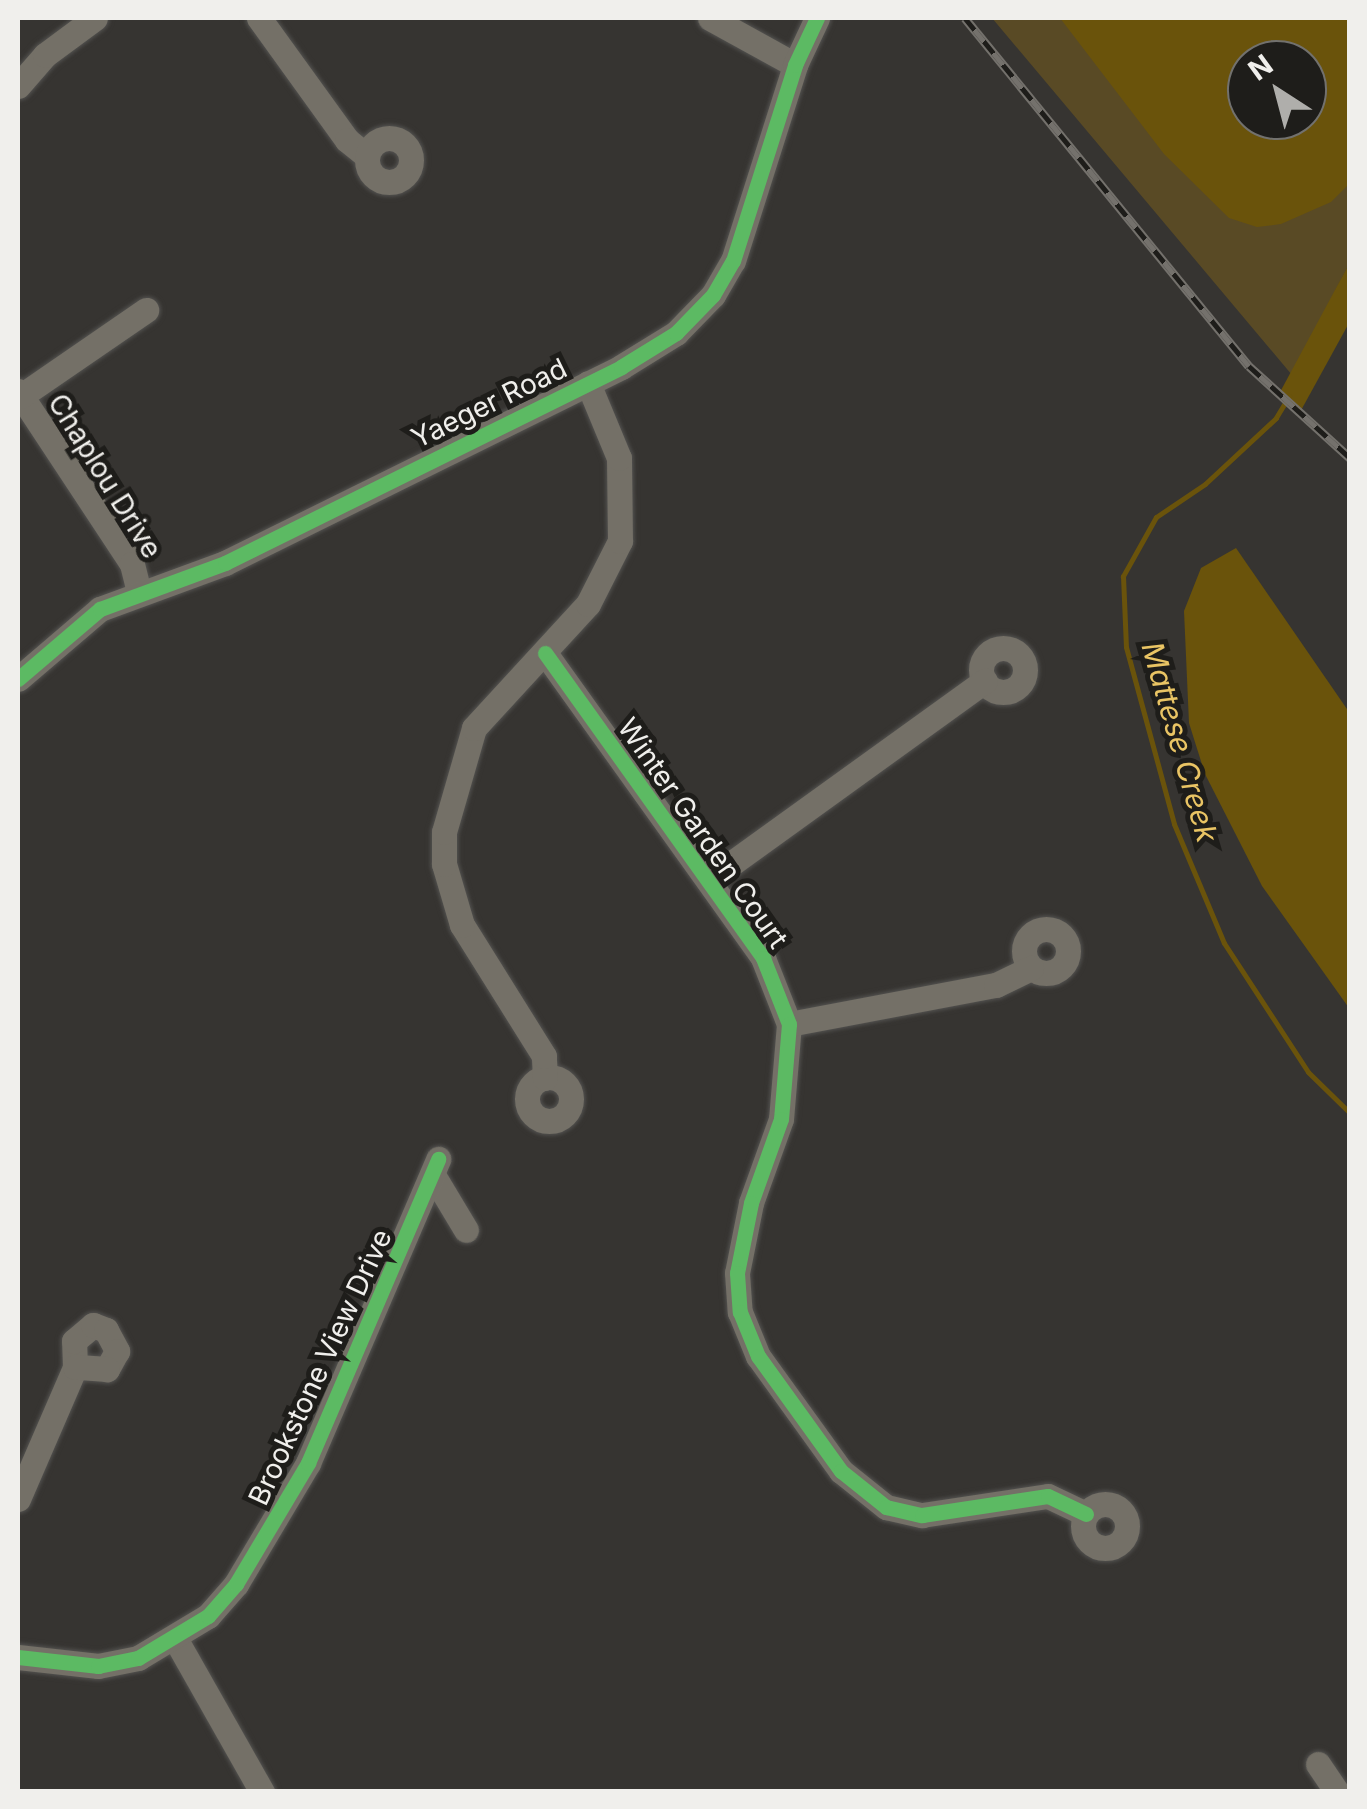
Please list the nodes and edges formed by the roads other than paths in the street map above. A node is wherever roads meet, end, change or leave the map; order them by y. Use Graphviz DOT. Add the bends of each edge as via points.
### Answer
graph roads {
  1 [pos="95,18"];
  2 [pos="260,18"];
  3 [pos="710,18"];
  4 [pos="817,18"];
  5 [pos="795,65"];
  6 [pos="18,86"];
  7 [pos="367,156"];
  8 [pos="146,310"];
  9 [pos="588,383"];
  10 [pos="19,394"];
  11 [pos="139,593"];
  12 [pos="545,653"];
  13 [pos="18,679"];
  14 [pos="985,682"];
  15 [pos="710,879"];
  16 [pos="1031,968"];
  17 [pos="789,1024"];
  18 [pos="546,1078"];
  19 [pos="466,1230"];
  20 [pos="75,1367"];
  21 [pos="18,1499"];
  22 [pos="1086,1514"];
  23 [pos="176,1640"];
  24 [pos="18,1657"];
  25 [pos="1318,1764"];
  26 [pos="262,1792"];
  27 [pos="1337,1792"];
  1 -- 6 [label="street" via="44,55"];
  2 -- 7 [label="street" via="347,140"];
  3 -- 5 [label="street"];
  4 -- 5 [label="street, Yaeger Road"];
  5 -- 9 [label="street, Yaeger Road" via="741,241 714,295 676,333"];
  8 -- 10 [label="street"];
  9 -- 11 [label="street, Yaeger Road" via="225,563"];
  9 -- 12 [label="street" via="619,458 620,542 588,604"];
  10 -- 11 [label="street, Chaplou Drive" via="132,564"];
  11 -- 13 [label="street, Yaeger Road" via="82,622"];
  12 -- 15 [label="street, Winter Garden Court"];
  12 -- 18 [label="street" via="474,728 448,804 444,864 462,926 544,1056"];
  14 -- 15 [label="street"];
  15 -- 17 [label="street, Winter Garden Court" via="763,958"];
  16 -- 17 [label="street" via="996,986"];
  17 -- 22 [label="street, Winter Garden Court" via="781,1119 751,1203 737,1272 740,1312 758,1356 842,1471 886,1507 922,1516 1048,1496"];
  19 -- 23 [label="street, Brookstone View Drive" via="436,1167 308,1463 236,1584"];
  20 -- 21 [label="street"];
  23 -- 24 [label="street, Brookstone View Drive" via="138,1658 98,1666"];
  23 -- 26 [label="street"];
  25 -- 27 [label="street"];
}
